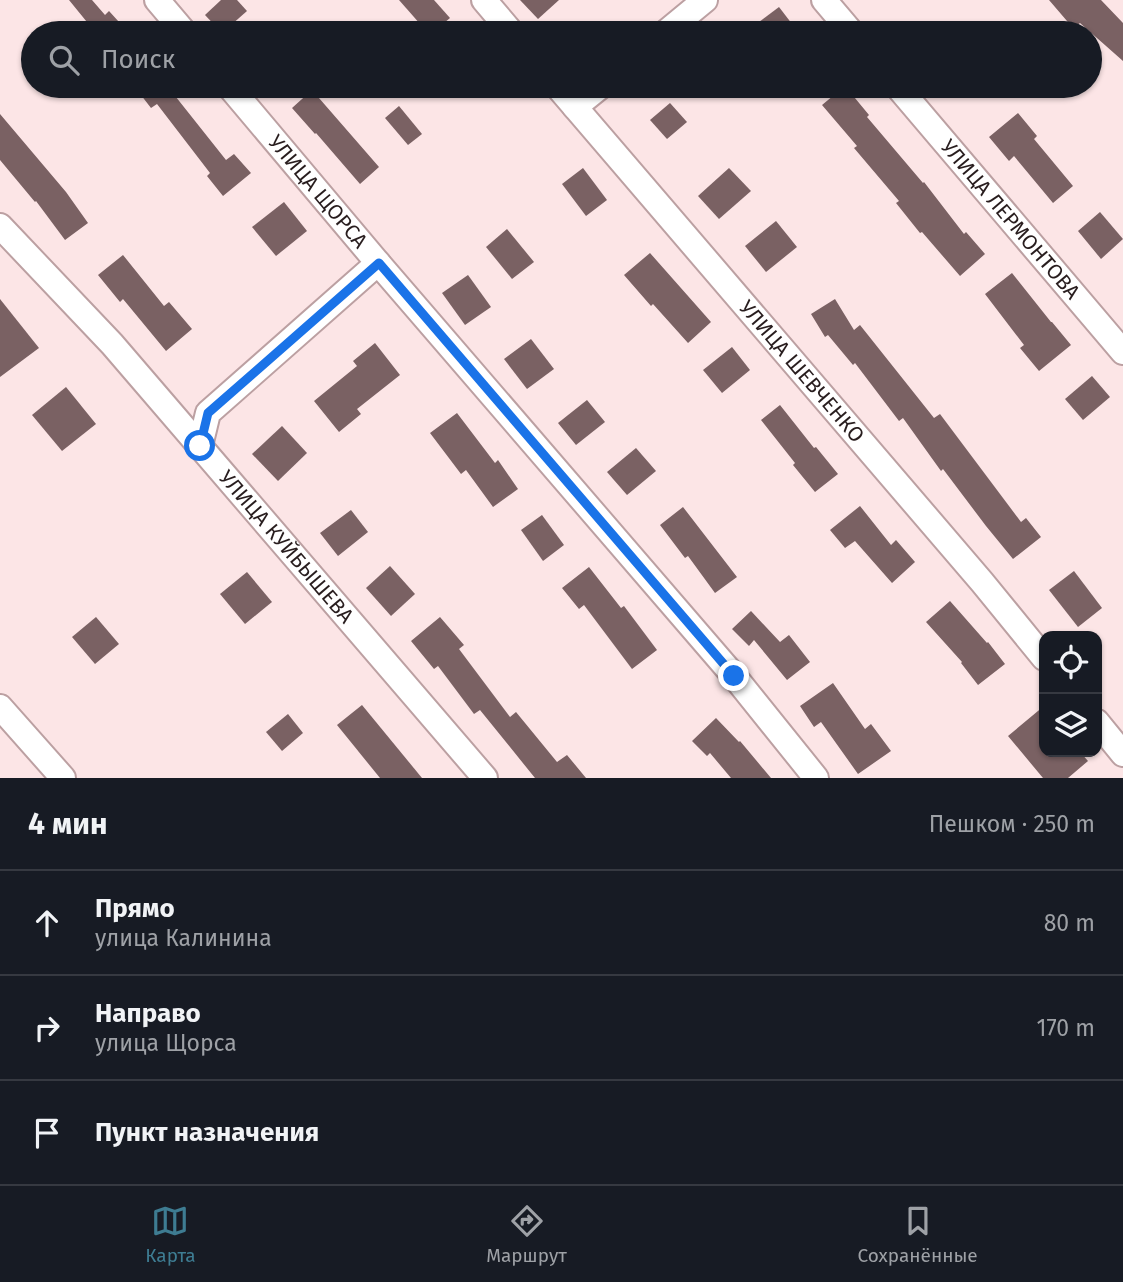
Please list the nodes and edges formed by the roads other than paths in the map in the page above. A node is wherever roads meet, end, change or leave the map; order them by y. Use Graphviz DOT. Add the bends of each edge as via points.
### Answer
graph roads {
  1 [pos="157,0"];
  2 [pos="484,0"];
  3 [pos="705,0"];
  4 [pos="824,0"];
  5 [pos="175,21"];
  6 [pos="502,21"];
  7 [pos="680,21"];
  8 [pos="842,21"];
  9 [pos="239,98"];
  10 [pos="567,98"];
  11 [pos="586,98"];
  12 [pos="907,98"];
  13 [pos="575,107"];
  14 [pos="0,226"];
  15 [pos="379,263"];
  16 [pos="1123,352"];
  17 [pos="200,446"];
  18 [pos="1039,652"];
  19 [pos="0,707"];
  20 [pos="1102,728"];
  21 [pos="1123,754"];
  22 [pos="63,778"];
  23 [pos="485,778"];
  24 [pos="816,778"];
  1 -- 5 [label="street"];
  2 -- 6 [label="street"];
  3 -- 7 [label="street"];
  4 -- 8 [label="street"];
  9 -- 15 [label="street, УЛИЦА ЩОРСА"];
  10 -- 13 [label="street, УЛИЦА ШЕВЧЕНКО"];
  11 -- 13 [label="street"];
  12 -- 16 [label="street, УЛИЦА ЛЕРМОНТОВА"];
  13 -- 18 [label="street, УЛИЦА ШЕВЧЕНКО"];
  14 -- 17 [label="street, УЛИЦА КУЙБЫШЕВА"];
  15 -- 17 [label="street" via="208,413"];
  15 -- 24 [label="street, УЛИЦА ЩОРСА"];
  17 -- 23 [label="street, УЛИЦА КУЙБЫШЕВА"];
  19 -- 22 [label="street"];
  20 -- 21 [label="street"];
}
